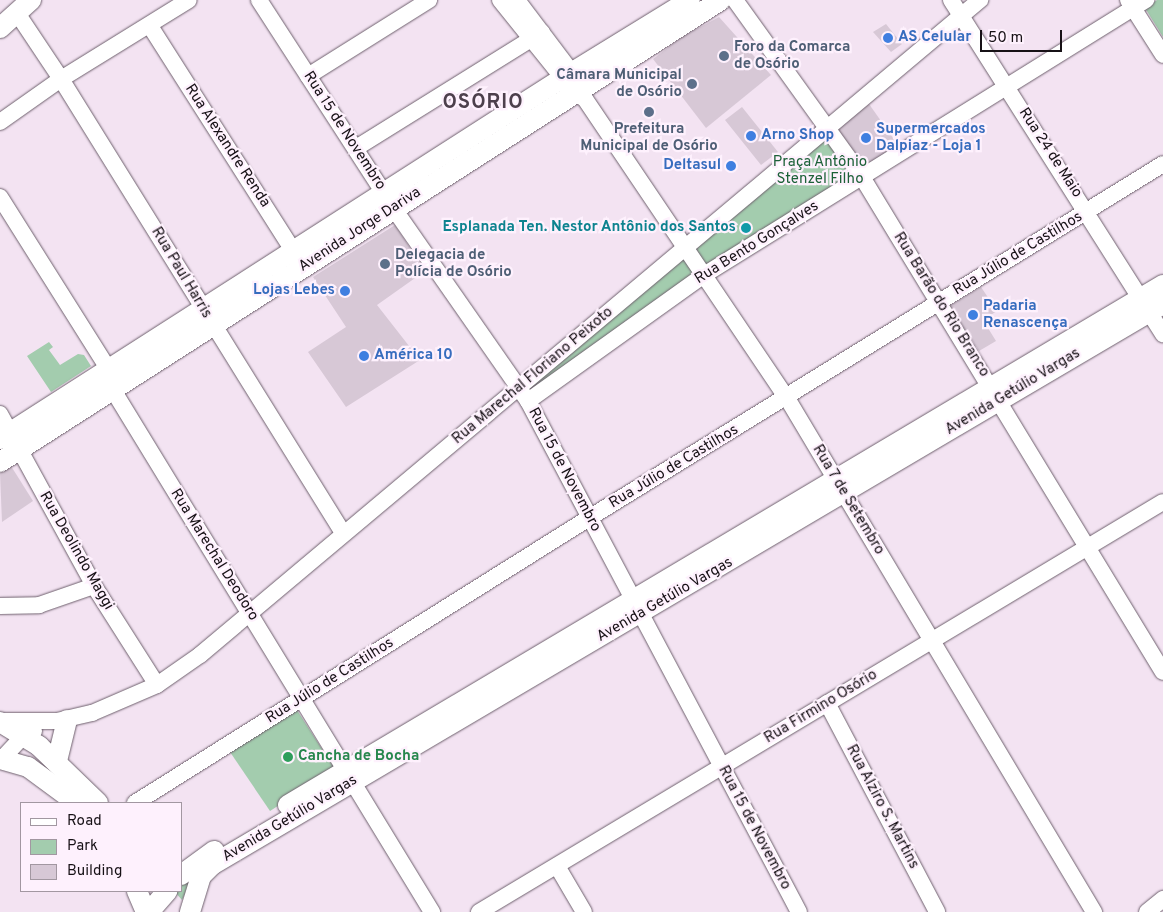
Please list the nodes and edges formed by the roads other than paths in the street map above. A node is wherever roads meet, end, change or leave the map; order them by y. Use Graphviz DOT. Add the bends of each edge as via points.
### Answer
graph roads {
  1 [pos="189,0"];
  2 [pos="258,0"];
  3 [pos="429,0"];
  4 [pos="500,0"];
  5 [pos="517,0"];
  6 [pos="690,0"];
  7 [pos="721,0"];
  8 [pos="735,0"];
  9 [pos="951,0"];
  10 [pos="980,0"];
  11 [pos="1136,3"];
  12 [pos="24,7"];
  13 [pos="963,14"];
  14 [pos="150,26"];
  15 [pos="0,28"];
  16 [pos="537,35"];
  17 [pos="1163,55"];
  18 [pos="308,76"];
  19 [pos="62,79"];
  20 [pos="576,86"];
  21 [pos="1007,87"];
  22 [pos="0,122"];
  23 [pos="826,130"];
  24 [pos="356,148"];
  25 [pos="1163,164"];
  26 [pos="862,177"];
  27 [pos="0,196"];
  28 [pos="389,201"];
  29 [pos="1088,212"];
  30 [pos="687,247"];
  31 [pos="299,259"];
  32 [pos="704,275"];
  33 [pos="1163,285"];
  34 [pos="939,302"];
  35 [pos="1151,305"];
  36 [pos="208,316"];
  37 [pos="1163,334"];
  38 [pos="107,367"];
  39 [pos="113,390"];
  40 [pos="995,392"];
  41 [pos="524,395"];
  42 [pos="787,398"];
  43 [pos="51,405"];
  44 [pos="0,414"];
  45 [pos="63,422"];
  46 [pos="9,440"];
  47 [pos="0,462"];
  48 [pos="841,488"];
  49 [pos="1163,502"];
  50 [pos="589,518"];
  51 [pos="343,534"];
  52 [pos="1088,547"];
  53 [pos="94,586"];
  54 [pos="0,606"];
  55 [pos="638,607"];
  56 [pos="249,612"];
  57 [pos="930,641"];
  58 [pos="1163,672"];
  59 [pos="157,685"];
  60 [pos="303,698"];
  61 [pos="827,703"];
  62 [pos="62,720"];
  63 [pos="0,721"];
  64 [pos="23,736"];
  65 [pos="1,760"];
  66 [pos="57,761"];
  67 [pos="721,766"];
  68 [pos="347,776"];
  69 [pos="76,802"];
  70 [pos="97,802"];
  71 [pos="137,802"];
  72 [pos="250,835"];
  73 [pos="556,866"];
  74 [pos="182,874"];
  75 [pos="138,892"];
  76 [pos="166,892"];
  77 [pos="168,892"];
  78 [pos="1163,899"];
  79 [pos="147,912"];
  80 [pos="182,912"];
  81 [pos="190,912"];
  82 [pos="432,912"];
  83 [pos="478,912"];
  84 [pos="584,912"];
  85 [pos="799,912"];
  86 [pos="936,912"];
  87 [pos="1094,912"];
  88 [pos="1147,912"];
  1 -- 14 [label="street"];
  2 -- 18 [label="street, Rua 15 de Novembro"];
  3 -- 18 [label="street"];
  4 -- 16 [label="street, Rua 7 de Setembro"];
  5 -- 16 [label="street, Rua 7 de Setembro"];
  6 -- 20 [label="main road, Avenida Jorge Dariva"];
  7 -- 20 [label="main road, Avenida Jorge Dariva"];
  8 -- 23 [label="street, Rua Barão do Rio Branco"];
  9 -- 13 [label="street, Rua 24 de Maio"];
  10 -- 13 [label="street, Rua Marechal Floriano Peixoto"];
  11 -- 17 [label="street"];
  11 -- 21 [label="street, Rua Bento Gonçalves"];
  12 -- 15 [label="main road"];
  12 -- 19 [label="street, Rua Paul Harris"];
  13 -- 21 [label="street, Rua 24 de Maio"];
  13 -- 23 [label="street, Rua Marechal Floriano Peixoto"];
  14 -- 19 [label="street"];
  14 -- 31 [label="street, Rua Alexandre Renda"];
  16 -- 20 [label="street, Rua 7 de Setembro"];
  16 -- 24 [label="street"];
  18 -- 24 [label="street, Rua 15 de Novembro"];
  19 -- 22 [label="street"];
  19 -- 36 [label="street, Rua Paul Harris"];
  20 -- 28 [label="main road, Avenida Jorge Dariva"];
  20 -- 30 [label="street, Rua 7 de Setembro"];
  21 -- 26 [label="street, Rua Bento Gonçalves"];
  21 -- 29 [label="street, Rua 24 de Maio"];
  23 -- 26 [label="street, Rua Barão do Rio Branco"];
  23 -- 30 [label="street, Rua Marechal Floriano Peixoto"];
  24 -- 28 [label="street, Rua 15 de Novembro"];
  25 -- 29 [label="street, Rua Júlio de Castilhos"];
  26 -- 32 [label="street, Rua Bento Gonçalves"];
  26 -- 34 [label="street, Rua Barão do Rio Branco"];
  27 -- 38 [label="street, Rua Marechal Deodoro"];
  28 -- 31 [label="main road, Avenida Jorge Dariva"];
  28 -- 41 [label="street, Rua 15 de Novembro"];
  29 -- 34 [label="street, Rua Júlio de Castilhos"];
  29 -- 35 [label="street, Rua 24 de Maio"];
  30 -- 32 [label="street, Rua 7 de Setembro"];
  30 -- 41 [label="street, Rua Marechal Floriano Peixoto"];
  31 -- 36 [label="main road, Avenida Jorge Dariva"];
  32 -- 41 [label="street, Rua Bento Gonçalves"];
  32 -- 42 [label="street, Rua 7 de Setembro"];
  33 -- 35 [label="main road, Avenida Getúlio Vargas"];
  34 -- 40 [label="street, Rua Barão do Rio Branco"];
  34 -- 42 [label="street, Rua Júlio de Castilhos"];
  35 -- 37 [label="street, Rua 24 de Maio"];
  35 -- 40 [label="main road, Avenida Getúlio Vargas"];
  36 -- 38 [label="main road, Avenida Jorge Dariva"];
  36 -- 39 [label="main road, Avenida Jorge Dariva"];
  36 -- 51 [label="street, Rua Paul Harris"];
  38 -- 39 [label="street, Rua Marechal Deodoro"];
  38 -- 43 [label="main road, Avenida Jorge Dariva"];
  39 -- 45 [label="main road, Avenida Jorge Dariva"];
  39 -- 56 [label="street, Rua Marechal Deodoro"];
  40 -- 48 [label="main road, Avenida Getúlio Vargas"];
  40 -- 52 [label="street, Rua Barão do Rio Branco"];
  41 -- 50 [label="street, Rua 15 de Novembro"];
  41 -- 51 [label="street, Rua Marechal Floriano Peixoto"];
  42 -- 48 [label="street, Rua 7 de Setembro"];
  42 -- 50 [label="street, Rua Júlio de Castilhos"];
  43 -- 45 [label="main road"];
  43 -- 46 [label="main road, Avenida Jorge Dariva"];
  44 -- 46 [label="street, Rua Deolindo Maggi"];
  45 -- 46 [label="main road, Avenida Jorge Dariva"];
  46 -- 47 [label="main road, Avenida Jorge Dariva"];
  46 -- 53 [label="street, Rua Deolindo Maggi"];
  48 -- 55 [label="main road, Avenida Getúlio Vargas"];
  48 -- 57 [label="street, Rua 7 de Setembro"];
  49 -- 52 [label="street, Rua Firmino Osório"];
  50 -- 55 [label="street, Rua 15 de Novembro"];
  50 -- 60 [label="street, Rua Júlio de Castilhos"];
  51 -- 56 [label="street, Rua Marechal Floriano Peixoto"];
  52 -- 57 [label="street, Rua Firmino Osório"];
  52 -- 58 [label="street, Rua Barão do Rio Branco"];
  53 -- 54 [label="street" via="39,605"];
  53 -- 59 [label="street, Rua Deolindo Maggi"];
  55 -- 67 [label="street, Rua 15 de Novembro"];
  55 -- 68 [label="main road, Avenida Getúlio Vargas"];
  56 -- 59 [label="street, Rua Marechal Floriano Peixoto" via="200,655"];
  56 -- 60 [label="street, Rua Marechal Deodoro"];
  57 -- 61 [label="street, Rua Firmino Osório"];
  57 -- 87 [label="street, Rua 7 de Setembro"];
  59 -- 62 [label="street, Rua Marechal Floriano Peixoto" via="118,704"];
  60 -- 68 [label="street, Rua Marechal Deodoro"];
  60 -- 71 [label="street, Rua Júlio de Castilhos"];
  61 -- 67 [label="street, Rua Firmino Osório"];
  61 -- 86 [label="street, Rua Alziro S. Martins"];
  62 -- 63 [label="street"];
  62 -- 64 [label="street"];
  62 -- 66 [label="main road"];
  63 -- 64 [label="main road"];
  64 -- 65 [label="street"];
  64 -- 66 [label="main road"];
  65 -- 69 [label="main road" via="28,767"];
  66 -- 70 [label="main road"];
  67 -- 73 [label="street, Rua Firmino Osório"];
  67 -- 85 [label="street, Rua 15 de Novembro"];
  68 -- 72 [label="main road, Avenida Getúlio Vargas"];
  68 -- 82 [label="street, Rua Marechal Deodoro"];
  72 -- 74 [label="main road, Avenida Getúlio Vargas"];
  72 -- 81 [label="main road, Avenida Getúlio Vargas" via="200,876"];
  73 -- 83 [label="street, Rua Firmino Osório"];
  73 -- 84 [label="street"];
  75 -- 79 [label="main road"];
  76 -- 79 [label="main road"];
  77 -- 80 [label="main road"];
  78 -- 88 [label="street"];
}
